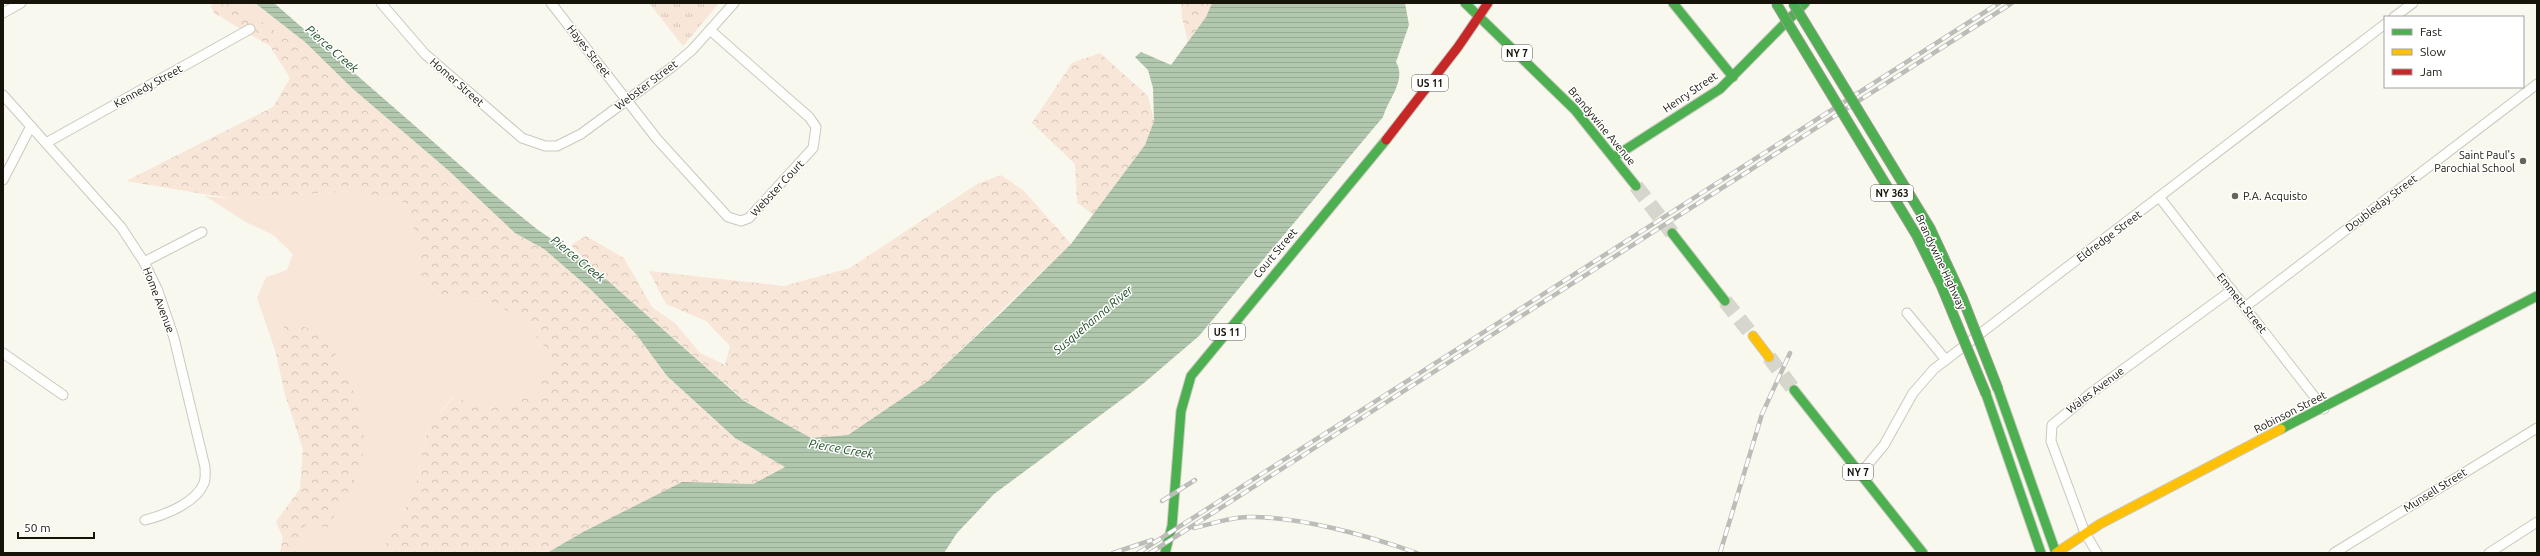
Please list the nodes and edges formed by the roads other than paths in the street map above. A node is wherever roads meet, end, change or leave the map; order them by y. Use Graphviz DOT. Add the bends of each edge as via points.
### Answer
graph roads {
  1 [pos="21,3"];
  2 [pos="380,3"];
  3 [pos="551,3"];
  4 [pos="734,3"];
  5 [pos="1465,3"];
  6 [pos="1488,3"];
  7 [pos="1673,3"];
  8 [pos="1776,3"];
  9 [pos="1793,3"];
  10 [pos="1805,3"];
  11 [pos="2413,3"];
  12 [pos="3,13"];
  13 [pos="1480,16"];
  14 [pos="2395,16"];
  15 [pos="2384,25"];
  16 [pos="250,29"];
  17 [pos="710,30"];
  18 [pos="1733,77"];
  19 [pos="2537,84"];
  20 [pos="3,94"];
  21 [pos="627,99"];
  22 [pos="31,126"];
  23 [pos="46,143"];
  24 [pos="545,146"];
  25 [pos="1614,157"];
  26 [pos="3,180"];
  27 [pos="1636,186"];
  28 [pos="2160,198"];
  29 [pos="202,232"];
  30 [pos="1672,233"];
  31 [pos="144,262"];
  32 [pos="2232,290"];
  33 [pos="2537,296"];
  34 [pos="1725,301"];
  35 [pos="2245,307"];
  36 [pos="1906,313"];
  37 [pos="1753,336"];
  38 [pos="3,353"];
  39 [pos="1769,356"];
  40 [pos="1946,360"];
  41 [pos="1794,390"];
  42 [pos="63,395"];
  43 [pos="2324,409"];
  44 [pos="2537,428"];
  45 [pos="1860,474"];
  46 [pos="145,520"];
  47 [pos="2537,522"];
  48 [pos="2085,533"];
  49 [pos="1165,553"];
  50 [pos="1923,553"];
  51 [pos="2041,553"];
  52 [pos="2056,553"];
  53 [pos="2097,553"];
  54 [pos="2334,553"];
  55 [pos="2489,553"];
  1 -- 12 [label="street"];
  2 -- 24 [label="street, Homer Street" via="425,54 522,138"];
  3 -- 21 [label="street, Hayes Street"];
  4 -- 17 [label="street, Webster Street"];
  5 -- 13 [label="main road, NY 7"];
  6 -- 13 [label="main road, Court Street / US 11"];
  7 -- 18 [label="main road"];
  8 -- 51 [label="main road, Brandywine Highway / NY 363, bridge" via="1917,236 1941,285 1986,394"];
  9 -- 52 [label="main road, Brandywine Highway / NY 363, bridge" via="1930,228 1962,297 1998,389"];
  10 -- 18 [label="main road, Henry Street"];
  11 -- 14 [label="street"];
  13 -- 25 [label="main road, Brandywine Avenue / NY 7" via="1575,110"];
  13 -- 49 [label="main road, Court Street / US 11" via="1384,142 1191,376 1181,410 1172,526"];
  15 -- 28 [label="street, Eldredge Street"];
  16 -- 23 [label="street, Kennedy Street"];
  17 -- 21 [label="street, Webster Street" via="672,67"];
  17 -- 21 [label="street, Webster Court" via="809,117 816,127 813,148 750,218 741,220 728,217 715,205 657,139"];
  18 -- 25 [label="main road, Henry Street" via="1713,94"];
  19 -- 35 [label="street, Doubleday Street"];
  20 -- 22 [label="street, Home Avenue"];
  21 -- 24 [label="street, Webster Street" via="581,134 557,146"];
  22 -- 23 [label="street, Home Avenue"];
  22 -- 26 [label="street"];
  23 -- 31 [label="street, Home Avenue" via="121,227"];
  25 -- 27 [label="main road, Brandywine Avenue / NY 7"];
  28 -- 32 [label="street, Emmett Street"];
  28 -- 40 [label="street, Eldredge Street"];
  29 -- 31 [label="street"];
  30 -- 34 [label="main road"];
  31 -- 46 [label="street, Home Avenue" via="158,291 174,338 205,467 205,482 193,496 171,512"];
  32 -- 35 [label="street, Emmett Street"];
  32 -- 48 [label="street, Wales Avenue" via="2091,393 2052,425 2051,441"];
  33 -- 43 [label="main road, Robinson Street"];
  35 -- 43 [label="street, Emmett Street"];
  36 -- 40 [label="street"];
  37 -- 39 [label="main road"];
  38 -- 42 [label="street"];
  40 -- 45 [label="street, Eldredge Street" via="1922,381 1884,445"];
  41 -- 45 [label="main road, NY 7"];
  43 -- 48 [label="main road, Robinson Street"];
  44 -- 54 [label="street, Munsell Street"];
  45 -- 50 [label="main road, NY 7"];
  47 -- 55 [label="street"];
  48 -- 52 [label="main road, Robinson Street"];
  48 -- 53 [label="street, Wales Avenue"];
}
